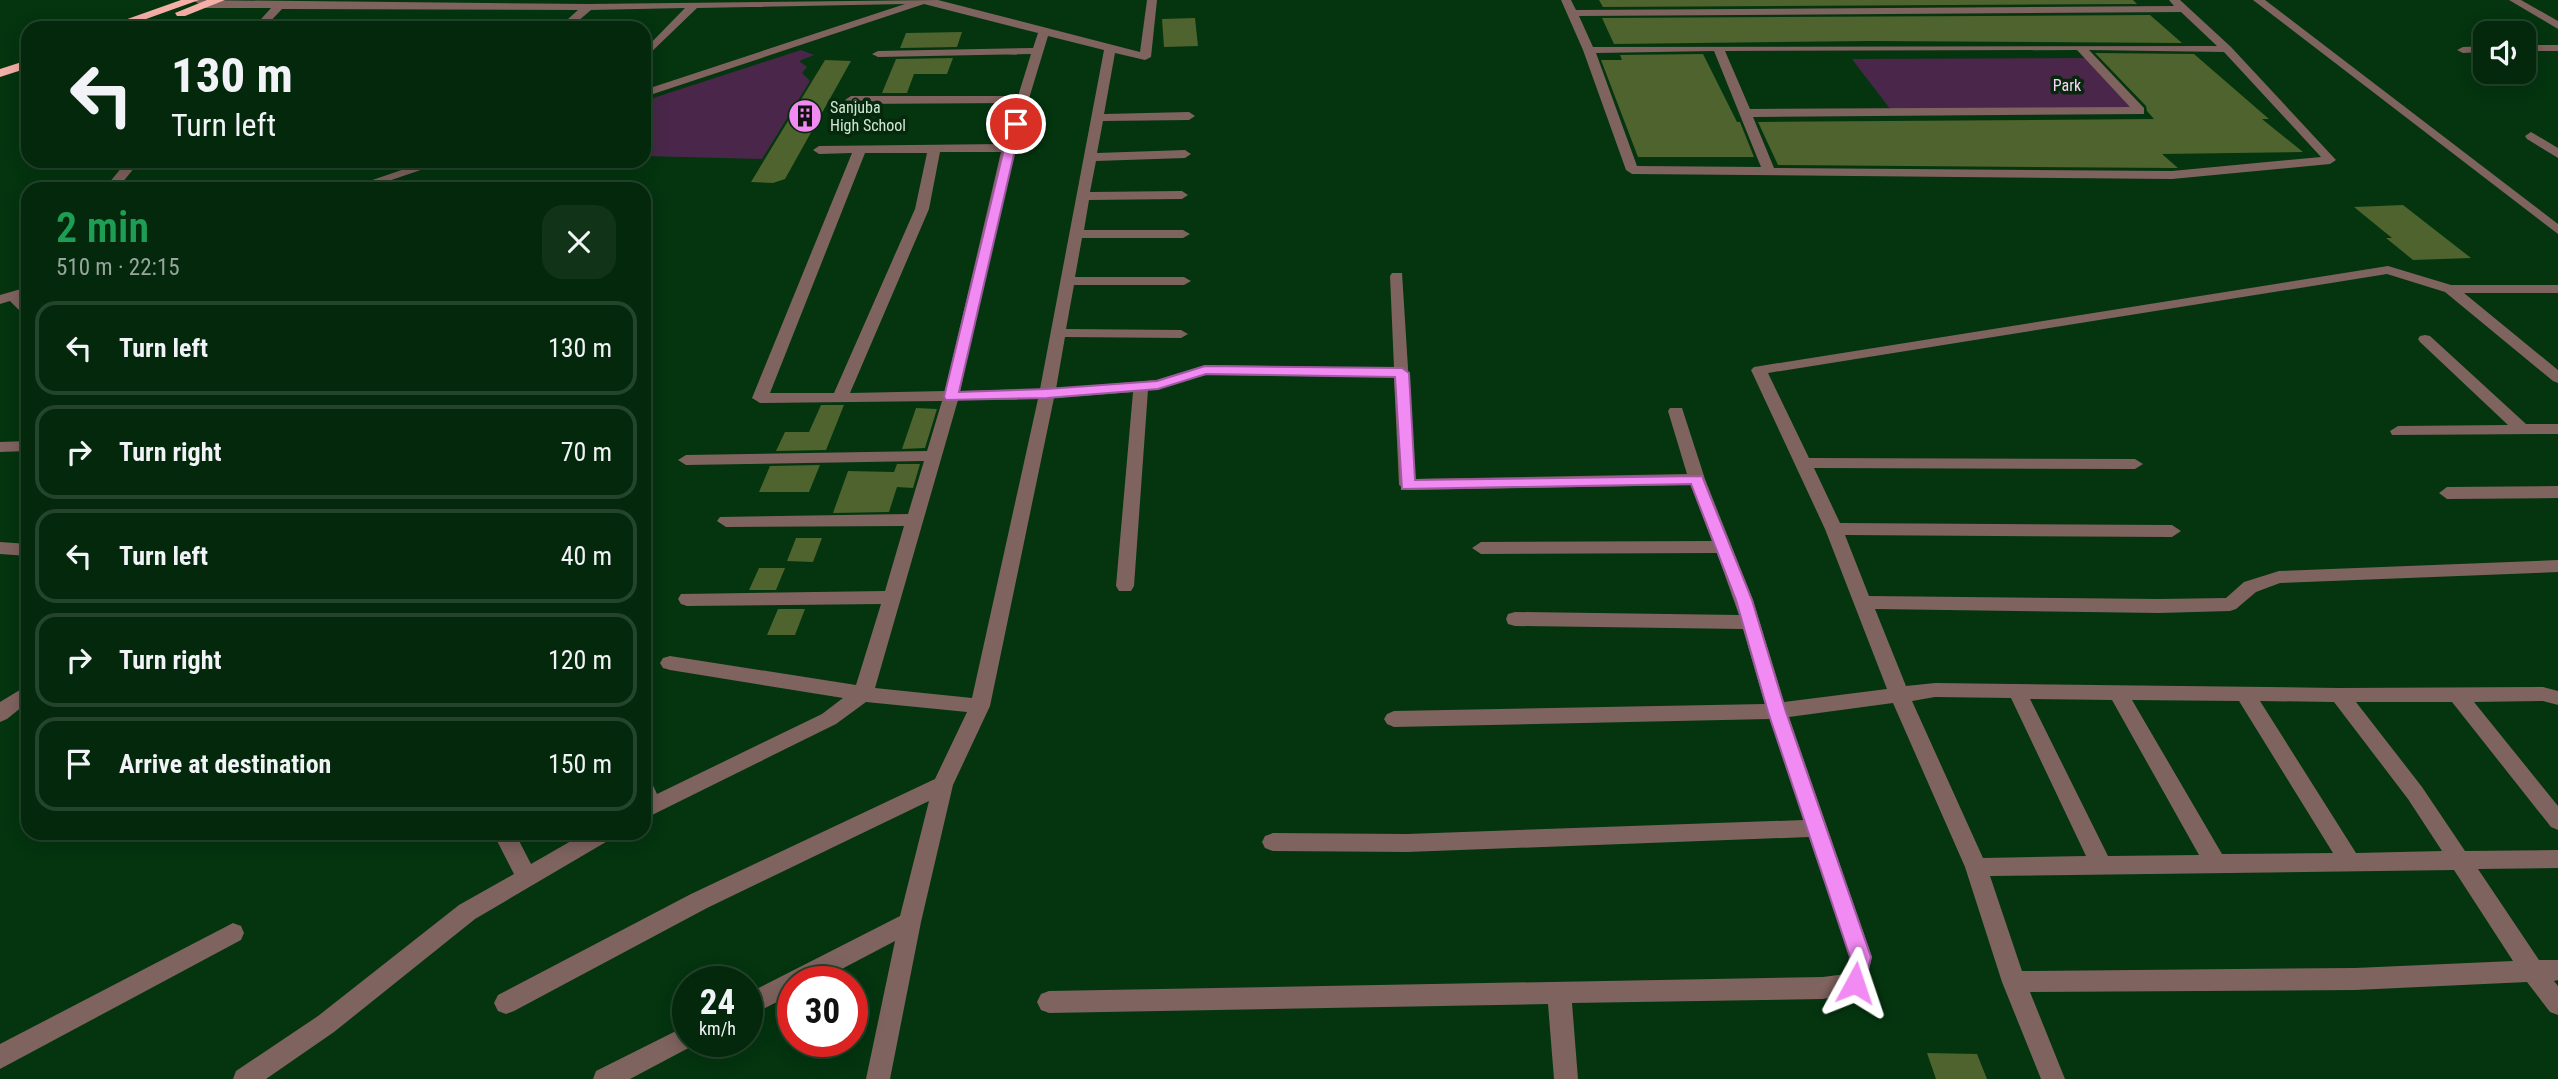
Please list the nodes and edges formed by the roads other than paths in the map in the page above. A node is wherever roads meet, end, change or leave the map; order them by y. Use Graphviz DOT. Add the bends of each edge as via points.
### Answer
graph roads {
  1 [pos="219,0"];
  2 [pos="1152,0"];
  3 [pos="1566,0"];
  4 [pos="2175,0"];
  5 [pos="2259,0"];
  6 [pos="2514,0"];
  7 [pos="900,1"];
  8 [pos="928,1"];
  9 [pos="198,2"];
  10 [pos="695,4"];
  11 [pos="280,5"];
  12 [pos="588,7"];
  13 [pos="2186,9"];
  14 [pos="1572,13"];
  15 [pos="132,21"];
  16 [pos="152,21"];
  17 [pos="265,21"];
  18 [pos="571,21"];
  19 [pos="2558,26"];
  20 [pos="1044,31"];
  21 [pos="2080,47"];
  22 [pos="1110,48"];
  23 [pos="1718,48"];
  24 [pos="2536,48"];
  25 [pos="2558,48"];
  26 [pos="651,49"];
  27 [pos="2227,49"];
  28 [pos="1588,50"];
  29 [pos="2463,50"];
  30 [pos="2473,50"];
  31 [pos="1038,51"];
  32 [pos="878,54"];
  33 [pos="21,56"];
  34 [pos="0,63"];
  35 [pos="21,66"];
  36 [pos="0,73"];
  37 [pos="651,92"];
  38 [pos="1023,99"];
  39 [pos="851,100"];
  40 [pos="1746,113"];
  41 [pos="1189,116"];
  42 [pos="1097,118"];
  43 [pos="2531,136"];
  44 [pos="1008,148"];
  45 [pos="934,149"];
  46 [pos="819,150"];
  47 [pos="860,150"];
  48 [pos="2558,153"];
  49 [pos="1185,154"];
  50 [pos="1090,157"];
  51 [pos="128,168"];
  52 [pos="402,168"];
  53 [pos="420,168"];
  54 [pos="1769,172"];
  55 [pos="390,178"];
  56 [pos="116,182"];
  57 [pos="376,182"];
  58 [pos="386,182"];
  59 [pos="1182,195"];
  60 [pos="1083,197"];
  61 [pos="2558,230"];
  62 [pos="1076,234"];
  63 [pos="1184,234"];
  64 [pos="1397,276"];
  65 [pos="1067,281"];
  66 [pos="1184,281"];
  67 [pos="2450,289"];
  68 [pos="2558,289"];
  69 [pos="1058,333"];
  70 [pos="1181,334"];
  71 [pos="2425,339"];
  72 [pos="1402,373"];
  73 [pos="2558,378"];
  74 [pos="1141,386"];
  75 [pos="1047,394"];
  76 [pos="951,397"];
  77 [pos="840,398"];
  78 [pos="1676,411"];
  79 [pos="2522,429"];
  80 [pos="2558,429"];
  81 [pos="2398,431"];
  82 [pos="21,446"];
  83 [pos="0,447"];
  84 [pos="933,456"];
  85 [pos="686,460"];
  86 [pos="1802,464"];
  87 [pos="2136,464"];
  88 [pos="1697,479"];
  89 [pos="2558,492"];
  90 [pos="2447,493"];
  91 [pos="915,520"];
  92 [pos="726,521"];
  93 [pos="1834,529"];
  94 [pos="2172,531"];
  95 [pos="1723,547"];
  96 [pos="0,548"];
  97 [pos="1482,548"];
  98 [pos="21,550"];
  99 [pos="2558,566"];
  100 [pos="1125,586"];
  101 [pos="892,597"];
  102 [pos="687,599"];
  103 [pos="1863,602"];
  104 [pos="1515,619"];
  105 [pos="1751,622"];
  106 [pos="670,663"];
  107 [pos="2017,691"];
  108 [pos="2118,692"];
  109 [pos="863,694"];
  110 [pos="2245,694"];
  111 [pos="2457,694"];
  112 [pos="2339,695"];
  113 [pos="21,696"];
  114 [pos="1900,696"];
  115 [pos="2558,698"];
  116 [pos="980,706"];
  117 [pos="1777,712"];
  118 [pos="0,714"];
  119 [pos="1394,719"];
  120 [pos="943,785"];
  121 [pos="651,799"];
  122 [pos="2558,821"];
  123 [pos="1817,828"];
  124 [pos="508,840"];
  125 [pos="590,840"];
  126 [pos="1273,842"];
  127 [pos="2558,859"];
  128 [pos="2460,862"];
  129 [pos="2351,863"];
  130 [pos="2216,864"];
  131 [pos="2102,866"];
  132 [pos="1976,867"];
  133 [pos="526,876"];
  134 [pos="910,922"];
  135 [pos="233,933"];
  136 [pos="824,966"];
  137 [pos="2532,970"];
  138 [pos="2558,970"];
  139 [pos="2014,982"];
  140 [pos="1559,993"];
  141 [pos="1049,1002"];
  142 [pos="506,1003"];
  143 [pos="2558,1004"];
  144 [pos="672,1044"];
  145 [pos="0,1057"];
  146 [pos="245,1079"];
  147 [pos="605,1079"];
  148 [pos="878,1079"];
  149 [pos="1566,1079"];
  150 [pos="2053,1079"];
  1 -- 9 [label="highway"];
  2 -- 22 [label="street" via="1145,57"];
  3 -- 14 [label="street"];
  4 -- 13 [label="street"];
  5 -- 61 [label="street"];
  6 -- 19 [label="street"];
  7 -- 8 [label="street"];
  7 -- 10 [label="street"];
  8 -- 20 [label="street"];
  8 -- 37 [label="street"];
  9 -- 11 [label="street"];
  9 -- 15 [label="highway"];
  9 -- 16 [label="highway"];
  10 -- 12 [label="street"];
  10 -- 26 [label="street"];
  11 -- 12 [label="street"];
  11 -- 17 [label="street"];
  12 -- 18 [label="street"];
  13 -- 14 [label="street"];
  13 -- 27 [label="street"];
  14 -- 28 [label="street"];
  20 -- 22 [label="street"];
  20 -- 31 [label="street"];
  21 -- 23 [label="street"];
  21 -- 27 [label="street"];
  21 -- 40 [label="street" via="2140,111"];
  22 -- 42 [label="street"];
  23 -- 28 [label="street"];
  23 -- 40 [label="street"];
  24 -- 25 [label="street"];
  27 -- 54 [label="street" via="2330,160 2172,175"];
  28 -- 54 [label="street" via="1632,170"];
  29 -- 30 [label="street"];
  31 -- 32 [label="street"];
  31 -- 38 [label="street"];
  33 -- 34 [label="highway"];
  35 -- 36 [label="highway"];
  38 -- 39 [label="street"];
  38 -- 44 [label="street"];
  40 -- 54 [label="street"];
  41 -- 42 [label="street"];
  42 -- 50 [label="street"];
  43 -- 48 [label="street"];
  44 -- 45 [label="street"];
  44 -- 76 [label="street"];
  45 -- 47 [label="street"];
  45 -- 77 [label="street" via="922,209"];
  46 -- 47 [label="street"];
  47 -- 77 [label="street" via="760,398"];
  49 -- 50 [label="street"];
  50 -- 60 [label="street"];
  51 -- 56 [label="street"];
  52 -- 55 [label="street"];
  53 -- 55 [label="street"];
  55 -- 57 [label="street"];
  55 -- 58 [label="street"];
  59 -- 60 [label="street"];
  60 -- 62 [label="street"];
  62 -- 63 [label="street"];
  62 -- 65 [label="street"];
  64 -- 72 [label="street"];
  65 -- 66 [label="street"];
  65 -- 69 [label="street"];
  67 -- 68 [label="street"];
  67 -- 73 [label="street"];
  67 -- 86 [label="street" via="2388,270 1759,370"];
  69 -- 70 [label="street"];
  69 -- 75 [label="street"];
  71 -- 79 [label="street"];
  72 -- 74 [label="street" via="1205,370"];
  72 -- 88 [label="street" via="1407,485"];
  74 -- 75 [label="street"];
  74 -- 100 [label="street"];
  75 -- 76 [label="street"];
  75 -- 116 [label="street"];
  76 -- 77 [label="street"];
  76 -- 84 [label="street"];
  78 -- 88 [label="street"];
  79 -- 80 [label="street"];
  79 -- 81 [label="street"];
  82 -- 83 [label="street"];
  84 -- 85 [label="street"];
  84 -- 91 [label="street"];
  86 -- 87 [label="street"];
  86 -- 93 [label="street"];
  88 -- 95 [label="street"];
  89 -- 90 [label="street"];
  91 -- 92 [label="street"];
  91 -- 101 [label="street"];
  93 -- 94 [label="street"];
  93 -- 103 [label="street"];
  95 -- 97 [label="street"];
  95 -- 105 [label="street"];
  96 -- 98 [label="street"];
  99 -- 103 [label="street" via="2279,577 2250,587 2230,604"];
  101 -- 102 [label="street"];
  101 -- 109 [label="street"];
  103 -- 114 [label="street"];
  104 -- 105 [label="street"];
  105 -- 117 [label="street"];
  106 -- 109 [label="street"];
  107 -- 108 [label="street"];
  107 -- 114 [label="street" via="1935,690"];
  107 -- 131 [label="street"];
  108 -- 110 [label="street"];
  108 -- 130 [label="street"];
  109 -- 116 [label="street"];
  109 -- 121 [label="street" via="829,719"];
  110 -- 112 [label="street"];
  110 -- 129 [label="street"];
  111 -- 112 [label="street"];
  111 -- 115 [label="street"];
  111 -- 122 [label="street"];
  112 -- 128 [label="street" via="2415,793"];
  113 -- 118 [label="street"];
  114 -- 117 [label="street"];
  114 -- 132 [label="street"];
  116 -- 120 [label="street"];
  117 -- 119 [label="street"];
  117 -- 123 [label="street"];
  120 -- 134 [label="street"];
  120 -- 142 [label="street" via="699,901"];
  123 -- 126 [label="street" via="1407,844"];
  123 -- 140 [label="street" via="1861,957 1855,983 1823,988"];
  124 -- 133 [label="street"];
  125 -- 133 [label="street"];
  127 -- 128 [label="street"];
  128 -- 129 [label="street"];
  128 -- 137 [label="street"];
  129 -- 130 [label="street"];
  130 -- 131 [label="street"];
  131 -- 132 [label="street"];
  132 -- 139 [label="street"];
  133 -- 146 [label="street" via="467,912 326,1024"];
  134 -- 136 [label="street"];
  134 -- 148 [label="street"];
  135 -- 145 [label="street"];
  137 -- 138 [label="street"];
  137 -- 139 [label="street" via="2355,979"];
  137 -- 143 [label="street"];
  139 -- 150 [label="street"];
  140 -- 141 [label="street"];
  140 -- 149 [label="street"];
  144 -- 147 [label="street"];
}
